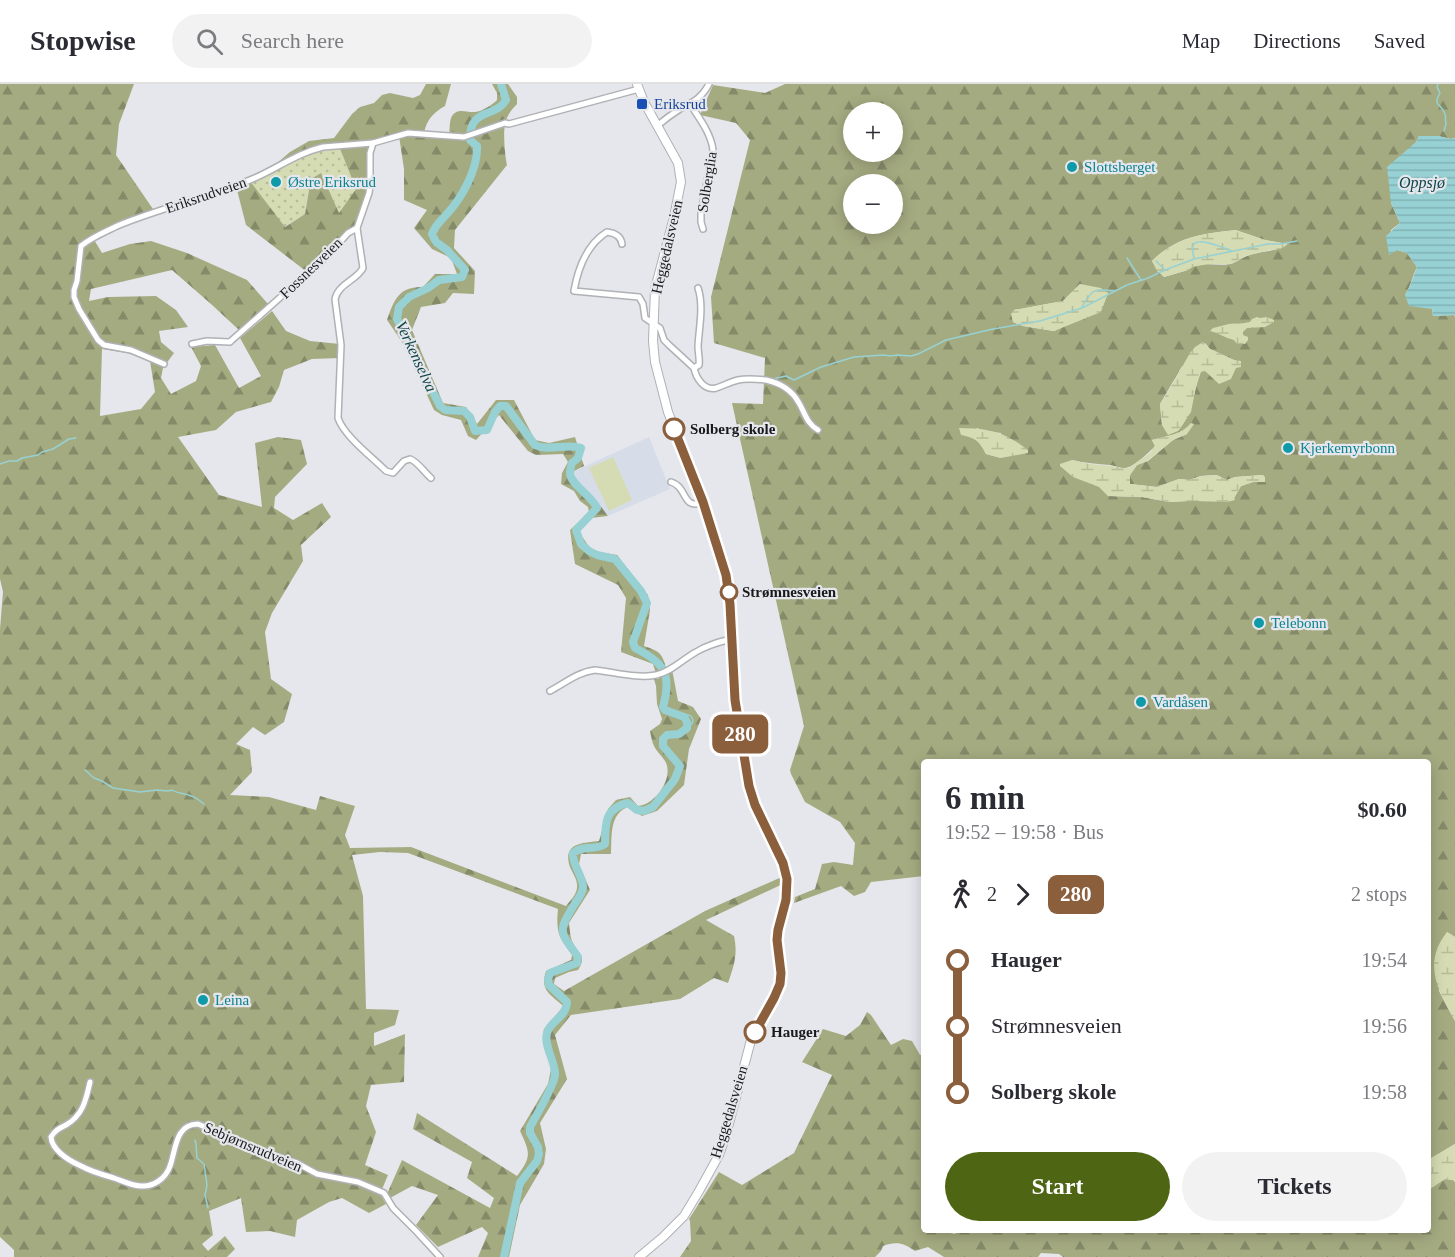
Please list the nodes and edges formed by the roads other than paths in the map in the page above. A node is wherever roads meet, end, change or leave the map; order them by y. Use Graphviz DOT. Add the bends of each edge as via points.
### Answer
graph roads {
  1 [pos="709,84"];
  2 [pos="638,86"];
  3 [pos="690,104"];
  4 [pos="657,126"];
  5 [pos="373,144"];
  6 [pos="357,228"];
  7 [pos="703,229"];
  8 [pos="622,244"];
  9 [pos="698,288"];
  10 [pos="653,324"];
  11 [pos="192,344"];
  12 [pos="164,364"];
  13 [pos="694,368"];
  14 [pos="818,430"];
  15 [pos="431,478"];
  16 [pos="671,482"];
  17 [pos="703,502"];
  18 [pos="731,639"];
  19 [pos="550,691"];
  20 [pos="90,1082"];
  21 [pos="440,1257"];
  22 [pos="639,1257"];
  1 -- 3 [label="street"];
  2 -- 4 [label="main road, Heggedalsveien"];
  2 -- 5 [label="street, Eriksrudveien" via="470,135 408,133"];
  3 -- 4 [label="street"];
  3 -- 7 [label="street, Solberglia" via="708,133 713,150 701,213"];
  4 -- 10 [label="main road, Heggedalsveien" via="678,163 681,182 657,280"];
  5 -- 6 [label="street, Fossnesveien" via="369,193"];
  5 -- 12 [label="street, Eriksrudveien" via="307,151 256,178 146,214 81,246 74,297 96,337 104,345 131,350"];
  6 -- 11 [label="street, Fossnesveien" via="230,342"];
  6 -- 15 [label="street" via="363,268 344,284 335,299 341,345 338,418 347,433 386,471 393,473 410,459"];
  8 -- 10 [label="street" via="616,235 607,232 593,244 574,291 639,297 645,318"];
  9 -- 13 [label="street" via="700,361"];
  10 -- 13 [label="street"];
  10 -- 17 [label="main road, Heggedalsveien" via="657,373"];
  13 -- 14 [label="street" via="698,380 710,388 741,379 777,383 790,392"];
  16 -- 17 [label="street" via="679,486 691,504"];
  17 -- 18 [label="main road, Heggedalsveien" via="728,585"];
  18 -- 19 [label="street" via="698,650 664,673 646,676 595,670"];
  18 -- 22 [label="main road, Heggedalsveien" via="735,700 749,786 787,879 777,940 781,979 751,1040 719,1155 684,1216"];
  20 -- 21 [label="street, Sebjørnsrudveien" via="81,1111 51,1137 53,1145 81,1166 130,1184 154,1184 167,1173 181,1132 187,1125 198,1124 317,1174 358,1182 384,1193 393,1208"];
}
